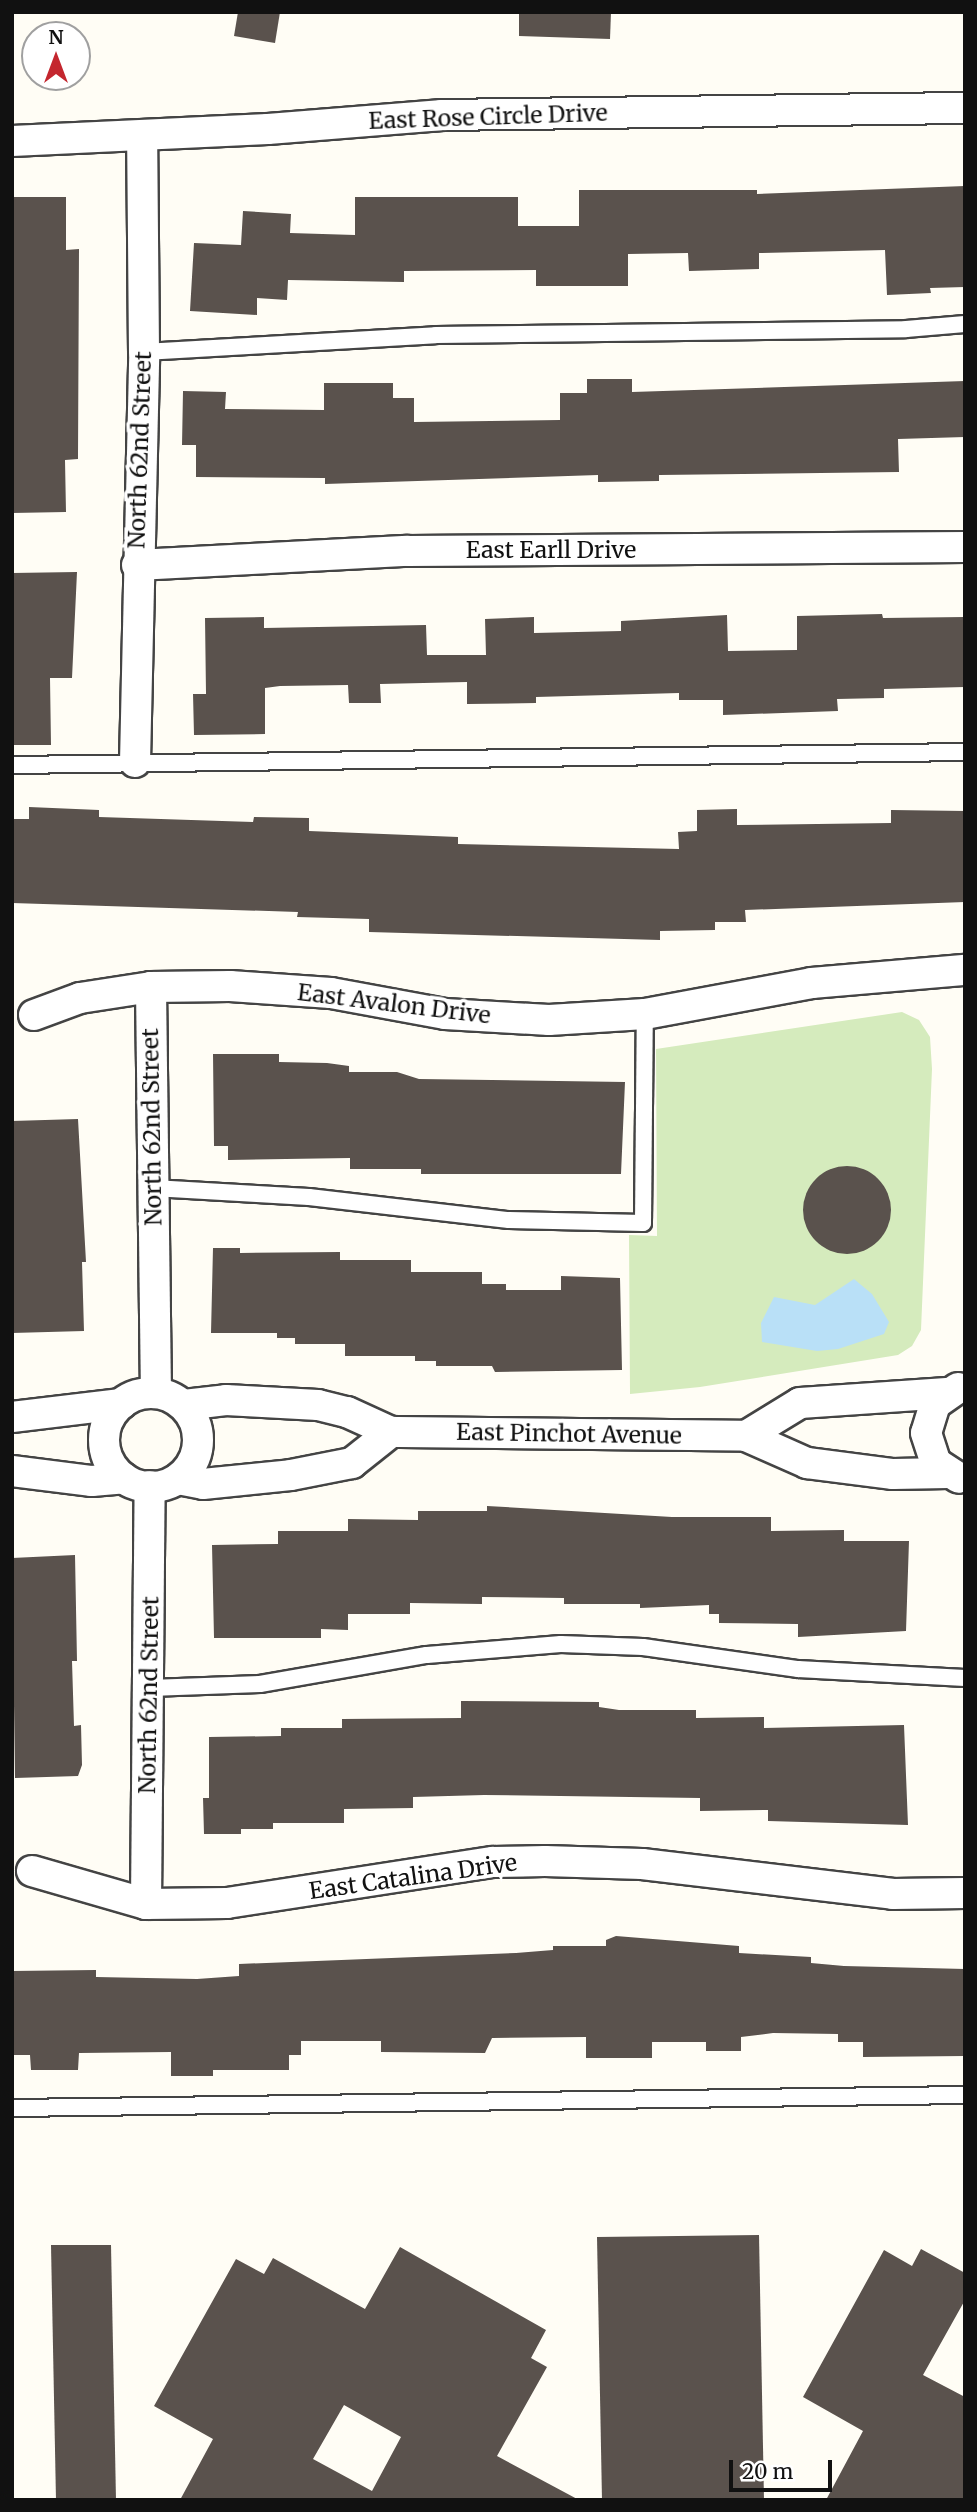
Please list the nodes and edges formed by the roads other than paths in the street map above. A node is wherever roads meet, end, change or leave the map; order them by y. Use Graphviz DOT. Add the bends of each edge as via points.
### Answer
graph roads {
  1 [pos="965,108"];
  2 [pos="142,137"];
  3 [pos="12,141"];
  4 [pos="965,324"];
  5 [pos="144,352"];
  6 [pos="965,547"];
  7 [pos="137,565"];
  8 [pos="965,752"];
  9 [pos="135,762"];
  10 [pos="12,765"];
  11 [pos="965,970"];
  12 [pos="151,987"];
  13 [pos="645,1014"];
  14 [pos="34,1015"];
  15 [pos="153,1188"];
  16 [pos="956,1390"];
  17 [pos="156,1393"];
  18 [pos="121,1404"];
  19 [pos="184,1405"];
  20 [pos="12,1417"];
  21 [pos="391,1432"];
  22 [pos="746,1436"];
  23 [pos="12,1471"];
  24 [pos="956,1477"];
  25 [pos="151,1481"];
  26 [pos="965,1678"];
  27 [pos="150,1688"];
  28 [pos="32,1871"];
  29 [pos="965,1893"];
  30 [pos="146,1904"];
  31 [pos="965,2095"];
  32 [pos="12,2108"];
  1 -- 2 [label="street, East Rose Circle Drive" via="442,115"];
  2 -- 3 [label="street, East Rose Circle Drive"];
  2 -- 5 [label="street, North 62nd Street"];
  4 -- 5 [label="lane" via="906,329 436,335"];
  5 -- 7 [label="street, North 62nd Street"];
  6 -- 7 [label="street, East Earll Drive" via="408,551"];
  7 -- 9 [label="street, North 62nd Street"];
  8 -- 9 [label="lane"];
  9 -- 10 [label="lane"];
  11 -- 13 [label="street, East Avalon Drive" via="812,983"];
  12 -- 13 [label="street, East Avalon Drive" via="331,993 444,1014 536,1019"];
  12 -- 14 [label="street, East Avalon Drive" via="80,998"];
  12 -- 15 [label="street, North 62nd Street"];
  13 -- 15 [label="lane" via="643,1223 509,1220 281,1195"];
  15 -- 17 [label="street, North 62nd Street"];
  16 -- 22 [label="street" via="800,1403"];
  16 -- 24 [label="street" via="935,1404 926,1433 928,1449"];
  17 -- 18 [label="street"];
  17 -- 19 [label="street"];
  18 -- 20 [label="street"];
  18 -- 25 [label="street" via="106,1427 104,1441 110,1462"];
  19 -- 21 [label="street, East Pinchot Avenue" via="226,1399 318,1405"];
  19 -- 25 [label="street" via="199,1443 188,1469"];
  21 -- 22 [label="street, East Pinchot Avenue"];
  21 -- 25 [label="street" via="352,1463 240,1480"];
  22 -- 24 [label="street, East Pinchot Avenue" via="807,1463"];
  23 -- 25 [label="street" via="92,1481"];
  25 -- 27 [label="street, North 62nd Street"];
  26 -- 27 [label="lane" via="797,1669 643,1647 561,1644 427,1655 260,1684"];
  27 -- 30 [label="street, North 62nd Street"];
  28 -- 30 [label="street, East Catalina Drive"];
  29 -- 30 [label="street, East Catalina Drive" via="893,1894 642,1864 532,1861 493,1862 228,1903"];
  31 -- 32 [label="lane"];
}
